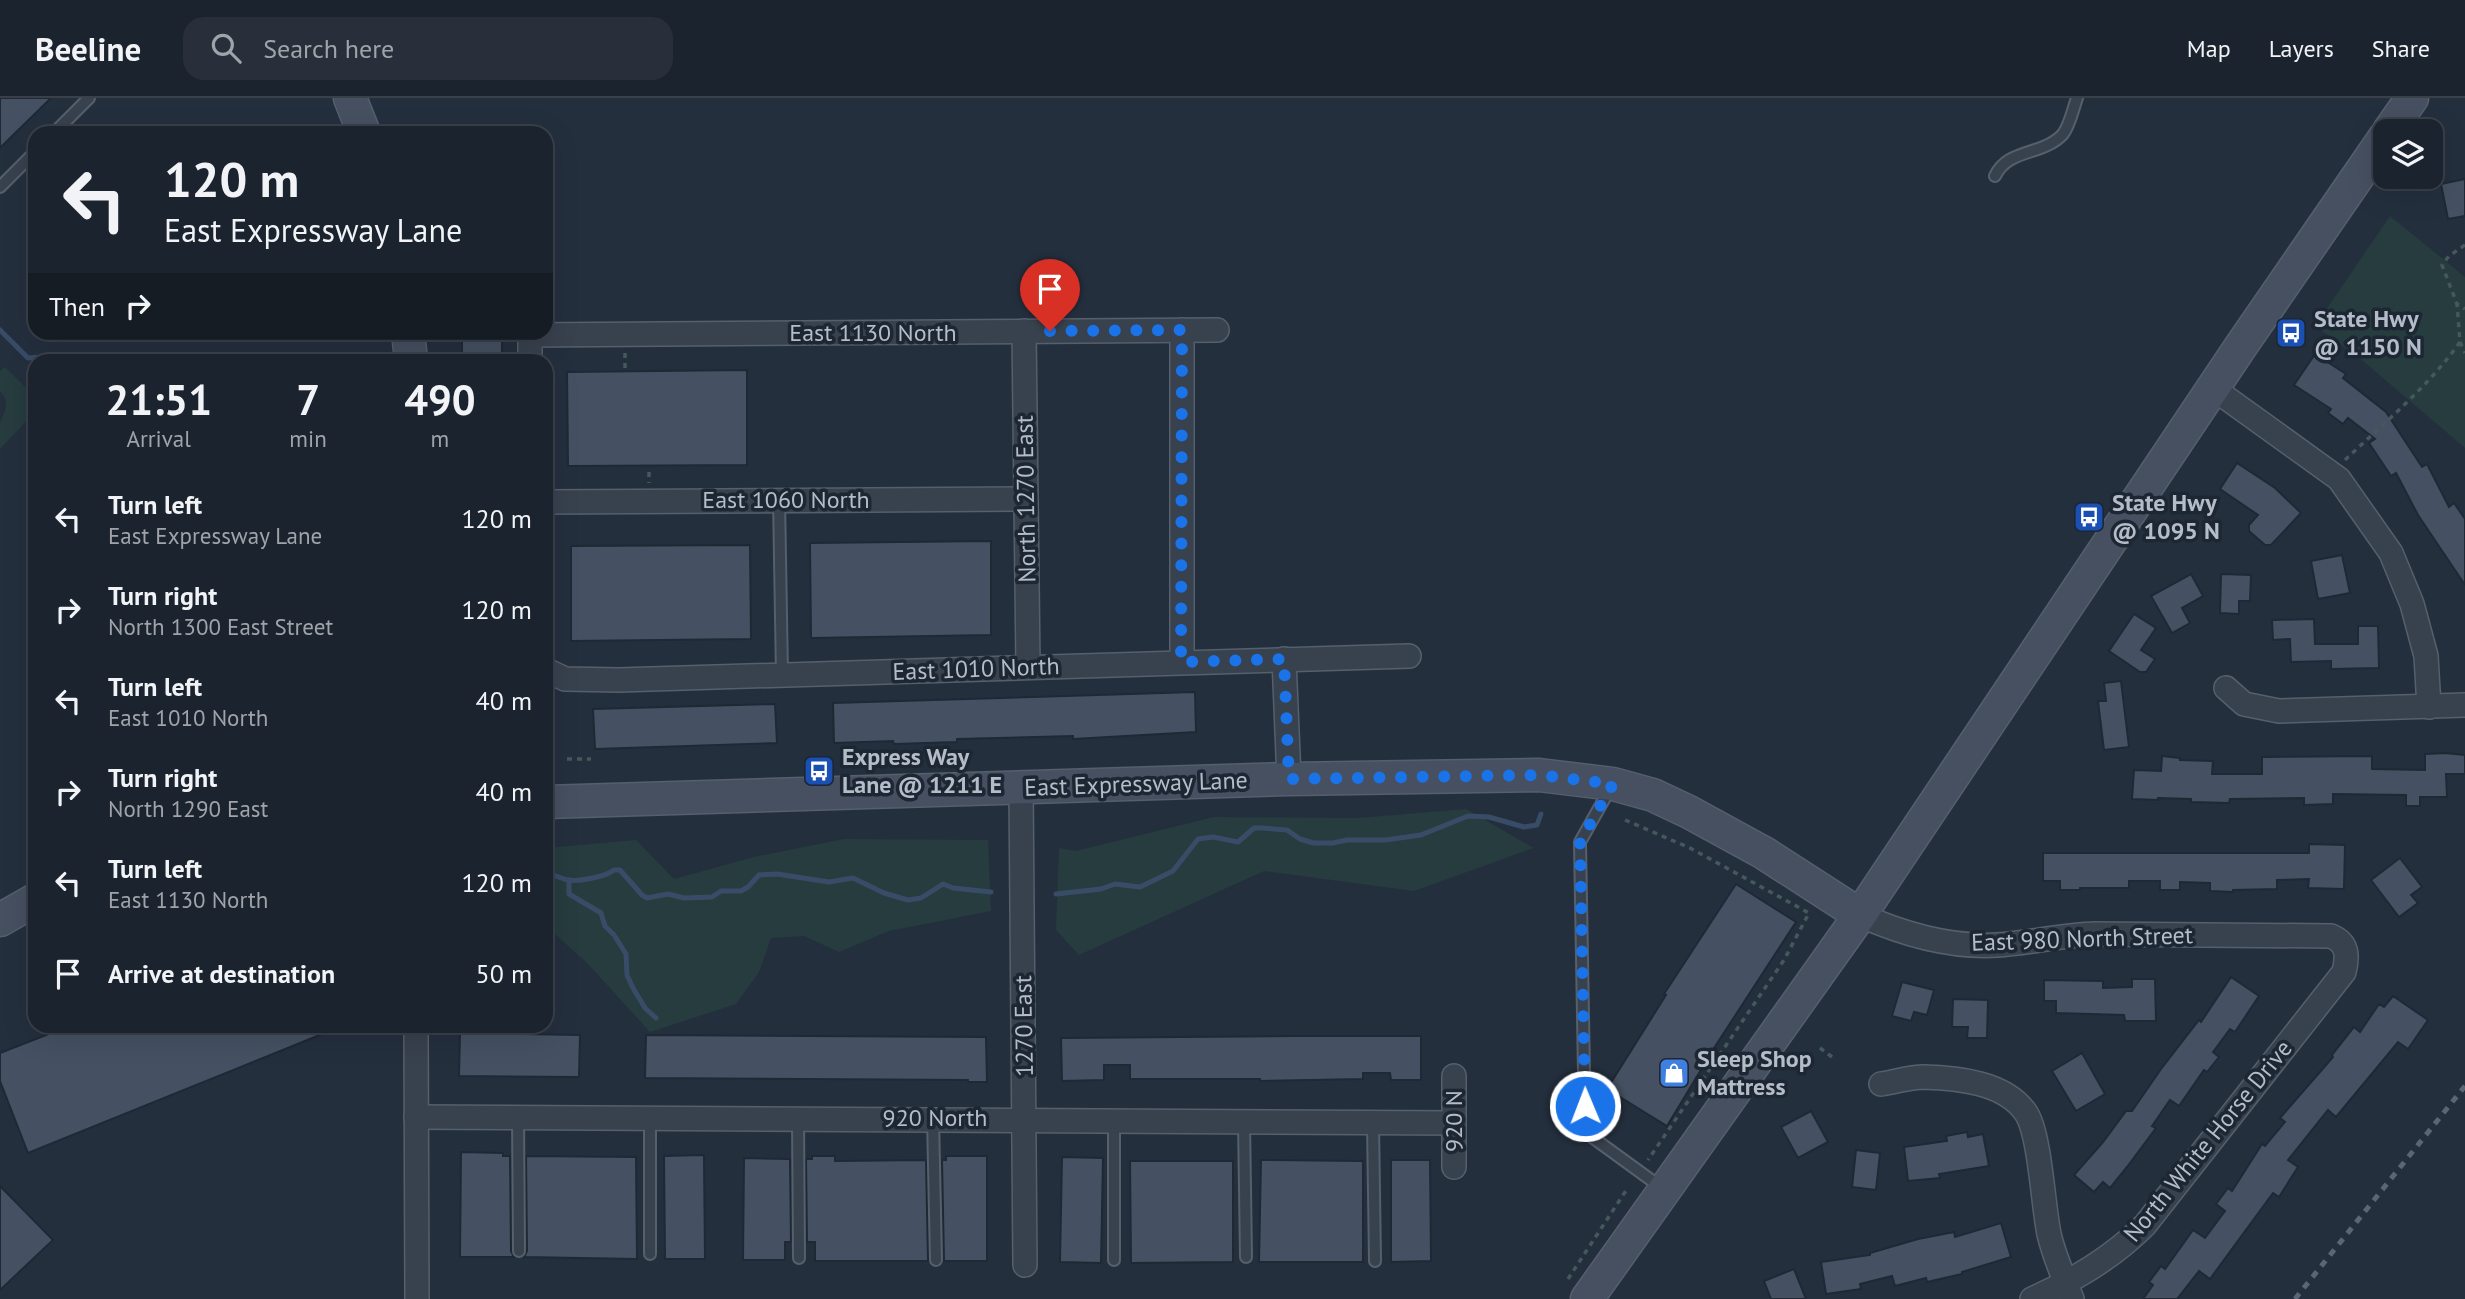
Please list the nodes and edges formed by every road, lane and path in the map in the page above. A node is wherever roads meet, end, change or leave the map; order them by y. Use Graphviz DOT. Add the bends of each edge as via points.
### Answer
graph roads {
  1 [pos="89,98"];
  2 [pos="350,98"];
  3 [pos="2077,98"];
  4 [pos="2404,100"];
  5 [pos="2395,119"];
  6 [pos="61,126"];
  7 [pos="361,126"];
  8 [pos="2373,154"];
  9 [pos="28,159"];
  10 [pos="1995,176"];
  11 [pos="0,187"];
  12 [pos="2465,245"];
  13 [pos="2457,303"];
  14 [pos="2465,309"];
  15 [pos="1182,330"];
  16 [pos="1217,330"];
  17 [pos="1024,331"];
  18 [pos="553,334"];
  19 [pos="2460,342"];
  20 [pos="2465,353"];
  21 [pos="2214,389"];
  22 [pos="2341,464"];
  23 [pos="779,499"];
  24 [pos="1025,499"];
  25 [pos="553,502"];
  26 [pos="1409,656"];
  27 [pos="1284,659"];
  28 [pos="1181,662"];
  29 [pos="1028,666"];
  30 [pos="553,673"];
  31 [pos="782,675"];
  32 [pos="2226,688"];
  33 [pos="2465,705"];
  34 [pos="2429,707"];
  35 [pos="567,759"];
  36 [pos="591,759"];
  37 [pos="1289,779"];
  38 [pos="1613,784"];
  39 [pos="1021,788"];
  40 [pos="553,802"];
  41 [pos="1625,820"];
  42 [pos="28,904"];
  43 [pos="1860,915"];
  44 [pos="0,920"];
  45 [pos="2346,948"];
  46 [pos="416,1033"];
  47 [pos="1820,1048"];
  48 [pos="1836,1060"];
  49 [pos="1454,1076"];
  50 [pos="1881,1084"];
  51 [pos="416,1116"];
  52 [pos="518,1117"];
  53 [pos="650,1118"];
  54 [pos="797,1118"];
  55 [pos="933,1118"];
  56 [pos="1025,1119"];
  57 [pos="1114,1120"];
  58 [pos="1244,1121"];
  59 [pos="1374,1123"];
  60 [pos="1454,1123"];
  61 [pos="1648,1160"];
  62 [pos="1454,1167"];
  63 [pos="1627,1189"];
  64 [pos="1664,1190"];
  65 [pos="519,1251"];
  66 [pos="650,1254"];
  67 [pos="1246,1257"];
  68 [pos="799,1258"];
  69 [pos="936,1260"];
  70 [pos="1114,1260"];
  71 [pos="1375,1261"];
  72 [pos="1025,1265"];
  73 [pos="1578,1289"];
  74 [pos="2069,1291"];
  75 [pos="418,1299"];
  76 [pos="2032,1299"];
  1 -- 6 [label="lane"];
  2 -- 7 [label="street"];
  3 -- 10 [label="lane" via="2065,131 2052,144 2013,157"];
  4 -- 5 [label="street"];
  8 -- 21 [label="street"];
  9 -- 11 [label="lane"];
  12 -- 13 [label="path" via="2442,265"];
  13 -- 14 [label="path"];
  13 -- 19 [label="path"];
  15 -- 16 [label="street, East 1130 North"];
  15 -- 17 [label="street, East 1130 North"];
  15 -- 28 [label="street"];
  17 -- 18 [label="street, East 1130 North"];
  17 -- 24 [label="street, North 1270 East"];
  19 -- 20 [label="path"];
  19 -- 22 [label="path" via="2431,380"];
  21 -- 34 [label="street" via="2339,479 2391,553 2426,656"];
  21 -- 43 [label="street"];
  23 -- 24 [label="street, East 1060 North"];
  23 -- 25 [label="street, East 1060 North"];
  23 -- 31 [label="lane"];
  24 -- 29 [label="street, North 1270 East"];
  26 -- 27 [label="street, East 1010 North"];
  27 -- 28 [label="street, East 1010 North"];
  27 -- 37 [label="street"];
  28 -- 29 [label="street, East 1010 North"];
  29 -- 31 [label="street, East 1010 North"];
  30 -- 31 [label="street, East 1010 North" via="581,680"];
  32 -- 34 [label="street" via="2244,704 2279,711"];
  33 -- 34 [label="street"];
  35 -- 36 [label="path"];
  37 -- 38 [label="street, East Expressway Lane" via="1539,775"];
  37 -- 39 [label="street, East Expressway Lane"];
  38 -- 43 [label="street, East Expressway Lane" via="1653,795 1717,826"];
  38 -- 64 [label="lane" via="1580,842 1585,1132"];
  39 -- 40 [label="street, East Expressway Lane"];
  39 -- 56 [label="street, 1270 East"];
  41 -- 61 [label="path" via="1689,848 1808,913 1784,960"];
  42 -- 44 [label="street"];
  43 -- 45 [label="street, East 980 North Street" via="1914,937 1994,946 2067,935 2123,934 2331,936"];
  43 -- 64 [label="street"];
  45 -- 74 [label="street, North White Horse Drive" via="2344,972 2145,1225"];
  46 -- 51 [label="street"];
  47 -- 48 [label="path"];
  49 -- 60 [label="street, 920 N"];
  50 -- 74 [label="street" via="1921,1077 1972,1082 1992,1088 2026,1114 2050,1237"];
  51 -- 52 [label="street, 920 North"];
  51 -- 75 [label="street"];
  52 -- 53 [label="street, 920 North"];
  52 -- 65 [label="lane"];
  53 -- 54 [label="street, 920 North"];
  53 -- 66 [label="lane"];
  54 -- 55 [label="street, 920 North"];
  54 -- 68 [label="lane"];
  55 -- 56 [label="street, 920 North"];
  55 -- 69 [label="lane"];
  56 -- 57 [label="street, 920 North"];
  56 -- 72 [label="street, 1270 East"];
  57 -- 58 [label="street, 920 North"];
  57 -- 70 [label="lane"];
  58 -- 59 [label="street, 920 North"];
  58 -- 67 [label="lane"];
  59 -- 60 [label="street, 920 North"];
  59 -- 71 [label="lane"];
  60 -- 62 [label="street, 920 N"];
  63 -- 73 [label="path"];
  64 -- 73 [label="street"];
  74 -- 76 [label="street, North White Horse Drive"];
}
